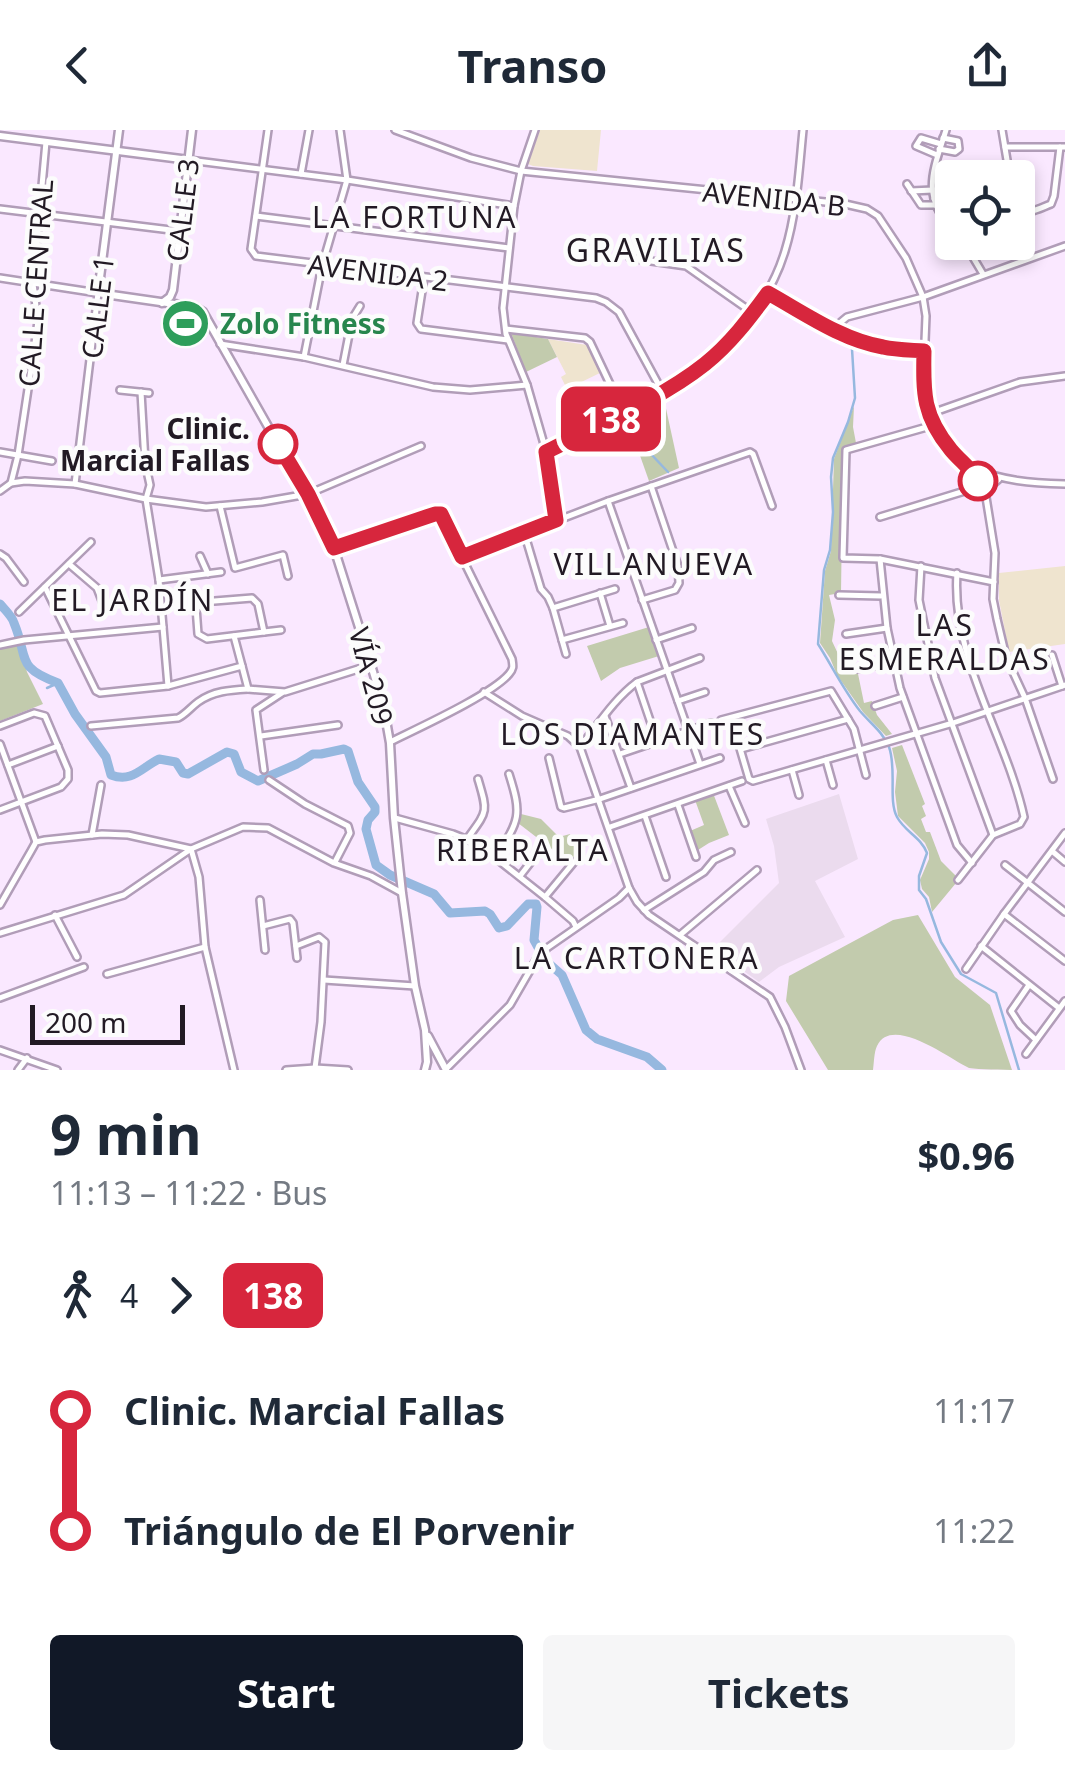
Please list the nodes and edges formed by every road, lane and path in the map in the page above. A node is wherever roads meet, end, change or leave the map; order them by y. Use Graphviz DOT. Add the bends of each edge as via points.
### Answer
graph roads {
  1 [pos="119,130"];
  2 [pos="192,130"];
  3 [pos="268,130"];
  4 [pos="309,130"];
  5 [pos="340,130"];
  6 [pos="394,130"];
  7 [pos="534,130"];
  8 [pos="803,130"];
  9 [pos="946,130"];
  10 [pos="1002,130"];
  11 [pos="0,136"];
  12 [pos="46,142"];
  13 [pos="1005,147"];
  14 [pos="1063,147"];
  15 [pos="117,151"];
  16 [pos="189,160"];
  17 [pos="1007,160"];
  18 [pos="262,169"];
  19 [pos="521,171"];
  20 [pos="301,174"];
  21 [pos="347,180"];
  22 [pos="906,184"];
  23 [pos="933,190"];
  24 [pos="911,192"];
  25 [pos="796,200"];
  26 [pos="935,202"];
  27 [pos="514,206"];
  28 [pos="0,210"];
  29 [pos="1035,210"];
  30 [pos="39,214"];
  31 [pos="256,216"];
  32 [pos="107,222"];
  33 [pos="334,226"];
  34 [pos="179,232"];
  35 [pos="1065,246"];
  36 [pos="509,248"];
  37 [pos="630,258"];
  38 [pos="975,260"];
  39 [pos="322,266"];
  40 [pos="984,275"];
  41 [pos="0,278"];
  42 [pos="424,278"];
  43 [pos="33,284"];
  44 [pos="504,287"];
  45 [pos="172,290"];
  46 [pos="98,292"];
  47 [pos="768,293"];
  48 [pos="923,297"];
  49 [pos="161,304"];
  50 [pos="360,306"];
  51 [pos="189,307"];
  52 [pos="754,313"];
  53 [pos="506,330"];
  54 [pos="836,331"];
  55 [pos="508,340"];
  56 [pos="220,344"];
  57 [pos="924,351"];
  58 [pos="304,357"];
  59 [pos="342,366"];
  60 [pos="1065,376"];
  61 [pos="528,385"];
  62 [pos="120,390"];
  63 [pos="140,392"];
  64 [pos="662,392"];
  65 [pos="149,393"];
  66 [pos="619,403"];
  67 [pos="929,414"];
  68 [pos="934,425"];
  69 [pos="421,446"];
  70 [pos="0,452"];
  71 [pos="546,452"];
  72 [pos="18,455"];
  73 [pos="52,460"];
  74 [pos="971,468"];
  75 [pos="1000,479"];
  76 [pos="11,483"];
  77 [pos="76,484"];
  78 [pos="1065,484"];
  79 [pos="651,486"];
  80 [pos="983,488"];
  81 [pos="0,490"];
  82 [pos="308,494"];
  83 [pos="146,499"];
  84 [pos="608,501"];
  85 [pos="220,506"];
  86 [pos="772,506"];
  87 [pos="880,516"];
  88 [pos="556,520"];
  89 [pos="524,532"];
  90 [pos="91,542"];
  91 [pos="334,548"];
  92 [pos="0,554"];
  93 [pos="200,556"];
  94 [pos="462,557"];
  95 [pos="880,559"];
  96 [pos="68,564"];
  97 [pos="920,566"];
  98 [pos="221,572"];
  99 [pos="957,573"];
  100 [pos="208,574"];
  101 [pos="288,576"];
  102 [pos="159,580"];
  103 [pos="24,582"];
  104 [pos="994,582"];
  105 [pos="45,587"];
  106 [pos="615,589"];
  107 [pos="600,593"];
  108 [pos="839,595"];
  109 [pos="882,596"];
  110 [pos="642,600"];
  111 [pos="104,606"];
  112 [pos="553,608"];
  113 [pos="19,612"];
  114 [pos="623,623"];
  115 [pos="610,626"];
  116 [pos="164,627"];
  117 [pos="692,628"];
  118 [pos="887,628"];
  119 [pos="281,630"];
  120 [pos="264,632"];
  121 [pos="846,634"];
  122 [pos="69,635"];
  123 [pos="234,636"];
  124 [pos="562,640"];
  125 [pos="656,640"];
  126 [pos="0,645"];
  127 [pos="566,654"];
  128 [pos="1052,656"];
  129 [pos="700,658"];
  130 [pos="894,662"];
  131 [pos="242,666"];
  132 [pos="371,666"];
  133 [pos="858,669"];
  134 [pos="667,670"];
  135 [pos="637,682"];
  136 [pos="1064,685"];
  137 [pos="168,686"];
  138 [pos="248,689"];
  139 [pos="285,692"];
  140 [pos="484,692"];
  141 [pos="705,692"];
  142 [pos="903,697"];
  143 [pos="1025,698"];
  144 [pos="678,701"];
  145 [pos="875,706"];
  146 [pos="988,711"];
  147 [pos="605,716"];
  148 [pos="731,718"];
  149 [pos="848,719"];
  150 [pos="721,720"];
  151 [pos="710,723"];
  152 [pos="953,723"];
  153 [pos="338,725"];
  154 [pos="0,726"];
  155 [pos="91,726"];
  156 [pos="688,731"];
  157 [pos="918,734"];
  158 [pos="260,736"];
  159 [pos="657,741"];
  160 [pos="390,742"];
  161 [pos="0,744"];
  162 [pos="58,746"];
  163 [pos="580,748"];
  164 [pos="741,750"];
  165 [pos="860,750"];
  166 [pos="620,754"];
  167 [pos="549,758"];
  168 [pos="720,758"];
  169 [pos="826,760"];
  170 [pos="700,764"];
  171 [pos="8,765"];
  172 [pos="264,770"];
  173 [pos="792,770"];
  174 [pos="509,774"];
  175 [pos="866,774"];
  176 [pos="1053,778"];
  177 [pos="478,779"];
  178 [pos="269,780"];
  179 [pos="742,781"];
  180 [pos="101,785"];
  181 [pos="833,785"];
  182 [pos="729,786"];
  183 [pos="631,788"];
  184 [pos="800,796"];
  185 [pos="600,799"];
  186 [pos="21,802"];
  187 [pos="678,805"];
  188 [pos="0,810"];
  189 [pos="645,816"];
  190 [pos="394,818"];
  191 [pos="744,823"];
  192 [pos="610,827"];
  193 [pos="92,834"];
  194 [pos="1065,834"];
  195 [pos="993,835"];
  196 [pos="467,838"];
  197 [pos="36,842"];
  198 [pos="544,846"];
  199 [pos="191,849"];
  200 [pos="1051,851"];
  201 [pos="731,852"];
  202 [pos="496,856"];
  203 [pos="696,857"];
  204 [pos="574,862"];
  205 [pos="972,862"];
  206 [pos="1065,862"];
  207 [pos="334,863"];
  208 [pos="1005,865"];
  209 [pos="757,870"];
  210 [pos="520,876"];
  211 [pos="666,876"];
  212 [pos="958,880"];
  213 [pos="1027,882"];
  214 [pos="630,888"];
  215 [pos="402,891"];
  216 [pos="545,897"];
  217 [pos="260,900"];
  218 [pos="616,900"];
  219 [pos="637,902"];
  220 [pos="0,905"];
  221 [pos="644,910"];
  222 [pos="1065,912"];
  223 [pos="1004,914"];
  224 [pos="55,915"];
  225 [pos="262,926"];
  226 [pos="576,927"];
  227 [pos="0,934"];
  228 [pos="680,936"];
  229 [pos="296,946"];
  230 [pos="981,946"];
  231 [pos="205,948"];
  232 [pos="264,950"];
  233 [pos="76,957"];
  234 [pos="296,958"];
  235 [pos="1065,961"];
  236 [pos="84,967"];
  237 [pos="966,969"];
  238 [pos="107,974"];
  239 [pos="324,980"];
  240 [pos="1029,984"];
  241 [pos="415,986"];
  242 [pos="0,998"];
  243 [pos="1065,1001"];
  244 [pos="1060,1008"];
  245 [pos="426,1030"];
  246 [pos="1036,1040"];
  247 [pos="0,1050"];
  248 [pos="1026,1054"];
  249 [pos="28,1058"];
  250 [pos="315,1068"];
  251 [pos="426,1068"];
  252 [pos="18,1070"];
  253 [pos="57,1070"];
  254 [pos="234,1070"];
  255 [pos="286,1070"];
  256 [pos="348,1070"];
  257 [pos="446,1070"];
  258 [pos="801,1070"];
  1 -- 15 [label="main road, CALLE 1"];
  2 -- 16 [label="main road, CALLE 3"];
  3 -- 18 [label="street"];
  4 -- 20 [label="street"];
  5 -- 21 [label="street"];
  6 -- 19 [label="street, AVENIDA B"];
  7 -- 19 [label="street"];
  8 -- 25 [label="street"];
  9 -- 23 [label="street" via="932,171"];
  10 -- 13 [label="street"];
  11 -- 12 [label="main road"];
  12 -- 15 [label="main road"];
  12 -- 30 [label="street, CALLE CENTRAL"];
  13 -- 14 [label="street"];
  13 -- 17 [label="street"];
  14 -- 29 [label="street" via="1054,196"];
  15 -- 16 [label="main road"];
  15 -- 32 [label="main road, CALLE 1"];
  16 -- 18 [label="street"];
  16 -- 34 [label="main road, CALLE 3"];
  18 -- 20 [label="street"];
  18 -- 31 [label="street"];
  19 -- 25 [label="street, AVENIDA B"];
  19 -- 27 [label="street"];
  20 -- 21 [label="street"];
  21 -- 27 [label="street"];
  21 -- 33 [label="street"];
  22 -- 24 [label="street"];
  23 -- 24 [label="street"];
  23 -- 26 [label="street"];
  24 -- 26 [label="street" via="921,205"];
  25 -- 47 [label="street"];
  25 -- 48 [label="street, AVENIDA B" via="875,213"];
  27 -- 36 [label="street"];
  28 -- 30 [label="street"];
  30 -- 32 [label="street"];
  30 -- 43 [label="street, CALLE CENTRAL"];
  31 -- 33 [label="street"];
  31 -- 39 [label="street, AVENIDA 2" via="254,254"];
  32 -- 34 [label="street"];
  32 -- 46 [label="main road, CALLE 1"];
  33 -- 36 [label="street"];
  33 -- 39 [label="street"];
  34 -- 45 [label="main road, CALLE 3"];
  35 -- 40 [label="street"];
  36 -- 44 [label="street"];
  37 -- 52 [label="street" via="686,266"];
  38 -- 40 [label="street"];
  39 -- 42 [label="street, AVENIDA 2"];
  39 -- 58 [label="street"];
  40 -- 48 [label="street"];
  41 -- 43 [label="street"];
  42 -- 44 [label="street, AVENIDA 2"];
  42 -- 55 [label="street" via="417,323 423,330"];
  43 -- 46 [label="street"];
  43 -- 72 [label="street, CALLE CENTRAL" via="36,343"];
  44 -- 53 [label="street"];
  44 -- 64 [label="street, AVENIDA 2" via="606,302 619,312"];
  45 -- 49 [label="main road"];
  45 -- 51 [label="main road"];
  46 -- 49 [label="main road"];
  46 -- 77 [label="street, CALLE 1"];
  47 -- 52 [label="street"];
  47 -- 54 [label="street"];
  48 -- 54 [label="street" via="847,316"];
  48 -- 57 [label="street, AVENIDA B"];
  49 -- 51 [label="main road"];
  50 -- 59 [label="street"];
  51 -- 56 [label="main road, VÍA 209" via="206,315"];
  52 -- 64 [label="street" via="706,364"];
  53 -- 55 [label="street"];
  53 -- 66 [label="street" via="585,338"];
  54 -- 57 [label="street" via="884,348"];
  55 -- 61 [label="street"];
  56 -- 58 [label="street"];
  56 -- 82 [label="main road, VÍA 209"];
  57 -- 67 [label="street, AVENIDA B"];
  58 -- 59 [label="street"];
  59 -- 61 [label="street" via="455,389"];
  60 -- 67 [label="street" via="1020,382"];
  61 -- 71 [label="street"];
  62 -- 63 [label="street"];
  63 -- 65 [label="street"];
  63 -- 83 [label="street"];
  64 -- 71 [label="street"];
  67 -- 68 [label="street, AVENIDA B"];
  68 -- 74 [label="street, AVENIDA B"];
  68 -- 95 [label="street" via="846,450 844,558"];
  69 -- 82 [label="street"];
  70 -- 72 [label="street"];
  71 -- 88 [label="street"];
  72 -- 73 [label="street"];
  72 -- 76 [label="street, CALLE CENTRAL"];
  74 -- 75 [label="street"];
  74 -- 80 [label="street, AVENIDA B"];
  75 -- 78 [label="street"];
  75 -- 80 [label="street"];
  76 -- 77 [label="street"];
  76 -- 81 [label="street"];
  77 -- 83 [label="street"];
  79 -- 84 [label="street"];
  79 -- 86 [label="street" via="750,452"];
  79 -- 110 [label="street" via="680,579 675,590"];
  80 -- 87 [label="street"];
  80 -- 104 [label="street, AVENIDA B"];
  82 -- 85 [label="street"];
  82 -- 91 [label="main road, VÍA 209"];
  83 -- 85 [label="street"];
  83 -- 102 [label="street"];
  84 -- 88 [label="street"];
  84 -- 110 [label="street"];
  85 -- 101 [label="street" via="235,568 283,555"];
  88 -- 89 [label="street"];
  89 -- 94 [label="street"];
  89 -- 112 [label="street"];
  90 -- 96 [label="street"];
  91 -- 94 [label="street" via="441,514"];
  91 -- 132 [label="main road, VÍA 209"];
  92 -- 103 [label="street"];
  93 -- 100 [label="street"];
  94 -- 140 [label="street" via="512,658 510,673"];
  95 -- 97 [label="street"];
  95 -- 109 [label="street"];
  96 -- 105 [label="street"];
  96 -- 111 [label="street" via="97,588"];
  97 -- 99 [label="street"];
  97 -- 152 [label="street" via="927,643"];
  98 -- 100 [label="street"];
  99 -- 104 [label="street"];
  99 -- 146 [label="street" via="968,657"];
  100 -- 102 [label="street"];
  102 -- 116 [label="street"];
  104 -- 143 [label="street, AVENIDA B" via="1006,657"];
  105 -- 113 [label="street"];
  105 -- 122 [label="street"];
  106 -- 107 [label="street"];
  107 -- 112 [label="street"];
  107 -- 115 [label="street"];
  108 -- 109 [label="street"];
  109 -- 118 [label="street"];
  110 -- 125 [label="street"];
  112 -- 124 [label="street"];
  114 -- 115 [label="street"];
  115 -- 124 [label="street"];
  116 -- 122 [label="street"];
  116 -- 137 [label="street"];
  117 -- 125 [label="street"];
  118 -- 121 [label="street"];
  118 -- 130 [label="street"];
  119 -- 120 [label="street"];
  120 -- 123 [label="street"];
  120 -- 123 [label="street" via="256,600 198,605 198,634"];
  122 -- 126 [label="street"];
  122 -- 137 [label="street" via="96,691"];
  123 -- 131 [label="street"];
  124 -- 127 [label="street"];
  125 -- 134 [label="street"];
  128 -- 136 [label="street"];
  129 -- 134 [label="street"];
  130 -- 133 [label="street"];
  130 -- 142 [label="street"];
  131 -- 137 [label="street"];
  131 -- 138 [label="street"];
  132 -- 139 [label="street"];
  132 -- 160 [label="main road, VÍA 209"];
  134 -- 135 [label="street"];
  134 -- 144 [label="street"];
  135 -- 147 [label="street"];
  135 -- 159 [label="street"];
  136 -- 143 [label="street"];
  138 -- 139 [label="street"];
  138 -- 155 [label="street" via="206,697 178,718"];
  139 -- 158 [label="street" via="256,710"];
  140 -- 160 [label="street"];
  140 -- 163 [label="street"];
  141 -- 144 [label="street"];
  142 -- 145 [label="street"];
  142 -- 157 [label="street"];
  143 -- 146 [label="street"];
  143 -- 176 [label="street, AVENIDA B"];
  144 -- 156 [label="street"];
  146 -- 152 [label="street"];
  146 -- 195 [label="street" via="1024,814 1020,824"];
  147 -- 163 [label="street"];
  147 -- 166 [label="street"];
  148 -- 149 [label="street" via="831,691"];
  148 -- 150 [label="street"];
  148 -- 164 [label="street"];
  149 -- 164 [label="street"];
  149 -- 165 [label="street"];
  151 -- 156 [label="street"];
  152 -- 157 [label="street"];
  152 -- 195 [label="street"];
  153 -- 158 [label="street"];
  154 -- 162 [label="street" via="41,713"];
  156 -- 159 [label="street"];
  156 -- 170 [label="street"];
  157 -- 165 [label="street"];
  157 -- 205 [label="street" via="957,845"];
  158 -- 172 [label="street"];
  159 -- 166 [label="street"];
  160 -- 190 [label="main road, VÍA 209"];
  161 -- 171 [label="street"];
  162 -- 171 [label="street"];
  162 -- 186 [label="street" via="68,770 65,783"];
  163 -- 185 [label="street"];
  164 -- 173 [label="street" via="751,781"];
  165 -- 169 [label="street"];
  165 -- 175 [label="street"];
  166 -- 183 [label="street"];
  167 -- 185 [label="street" via="561,807"];
  168 -- 170 [label="street"];
  169 -- 173 [label="street"];
  169 -- 181 [label="street"];
  170 -- 183 [label="street"];
  171 -- 186 [label="street"];
  173 -- 184 [label="street"];
  174 -- 202 [label="street" via="518,813"];
  177 -- 196 [label="street" via="486,808"];
  178 -- 207 [label="street" via="348,826"];
  179 -- 182 [label="street"];
  180 -- 193 [label="street"];
  182 -- 187 [label="street"];
  182 -- 191 [label="street"];
  183 -- 185 [label="street"];
  185 -- 192 [label="street"];
  186 -- 188 [label="street"];
  186 -- 197 [label="street"];
  187 -- 189 [label="street"];
  187 -- 203 [label="street"];
  189 -- 192 [label="street"];
  189 -- 211 [label="street"];
  190 -- 196 [label="street"];
  190 -- 215 [label="main road, VÍA 209"];
  192 -- 214 [label="street"];
  193 -- 197 [label="street"];
  193 -- 199 [label="street" via="128,834"];
  194 -- 200 [label="street"];
  195 -- 205 [label="street"];
  196 -- 202 [label="street"];
  197 -- 220 [label="street"];
  198 -- 210 [label="street"];
  199 -- 207 [label="street" via="244,827 268,828"];
  199 -- 224 [label="street" via="124,895"];
  199 -- 231 [label="street"];
  200 -- 206 [label="street"];
  200 -- 213 [label="street"];
  201 -- 221 [label="street"];
  202 -- 210 [label="street"];
  204 -- 216 [label="street"];
  205 -- 212 [label="street"];
  207 -- 215 [label="street"];
  208 -- 213 [label="street"];
  209 -- 228 [label="street"];
  210 -- 216 [label="street"];
  213 -- 222 [label="street"];
  213 -- 223 [label="street"];
  214 -- 218 [label="street"];
  214 -- 219 [label="street"];
  215 -- 241 [label="main road, VÍA 209"];
  216 -- 226 [label="street"];
  217 -- 225 [label="street"];
  218 -- 219 [label="street"];
  218 -- 226 [label="street"];
  219 -- 221 [label="street"];
  221 -- 228 [label="street"];
  223 -- 230 [label="street"];
  223 -- 235 [label="street"];
  224 -- 227 [label="street"];
  224 -- 233 [label="street"];
  225 -- 229 [label="street" via="290,919"];
  225 -- 232 [label="street"];
  226 -- 257 [label="street" via="536,960 510,1005"];
  228 -- 258 [label="street" via="770,997"];
  229 -- 234 [label="street"];
  229 -- 239 [label="street" via="324,940"];
  230 -- 237 [label="street"];
  230 -- 240 [label="street"];
  231 -- 238 [label="street"];
  231 -- 254 [label="street"];
  236 -- 242 [label="street"];
  239 -- 241 [label="street"];
  239 -- 250 [label="street"];
  240 -- 244 [label="street"];
  240 -- 246 [label="street" via="1011,1011"];
  241 -- 245 [label="main road, VÍA 209"];
  243 -- 244 [label="street"];
  244 -- 246 [label="street"];
  245 -- 251 [label="main road, VÍA 209"];
  245 -- 257 [label="main road"];
  246 -- 248 [label="street"];
  247 -- 249 [label="street"];
  249 -- 252 [label="street"];
  249 -- 253 [label="street"];
  250 -- 255 [label="street"];
  250 -- 256 [label="street"];
  251 -- 257 [label="main road" via="438,1063"];
}
